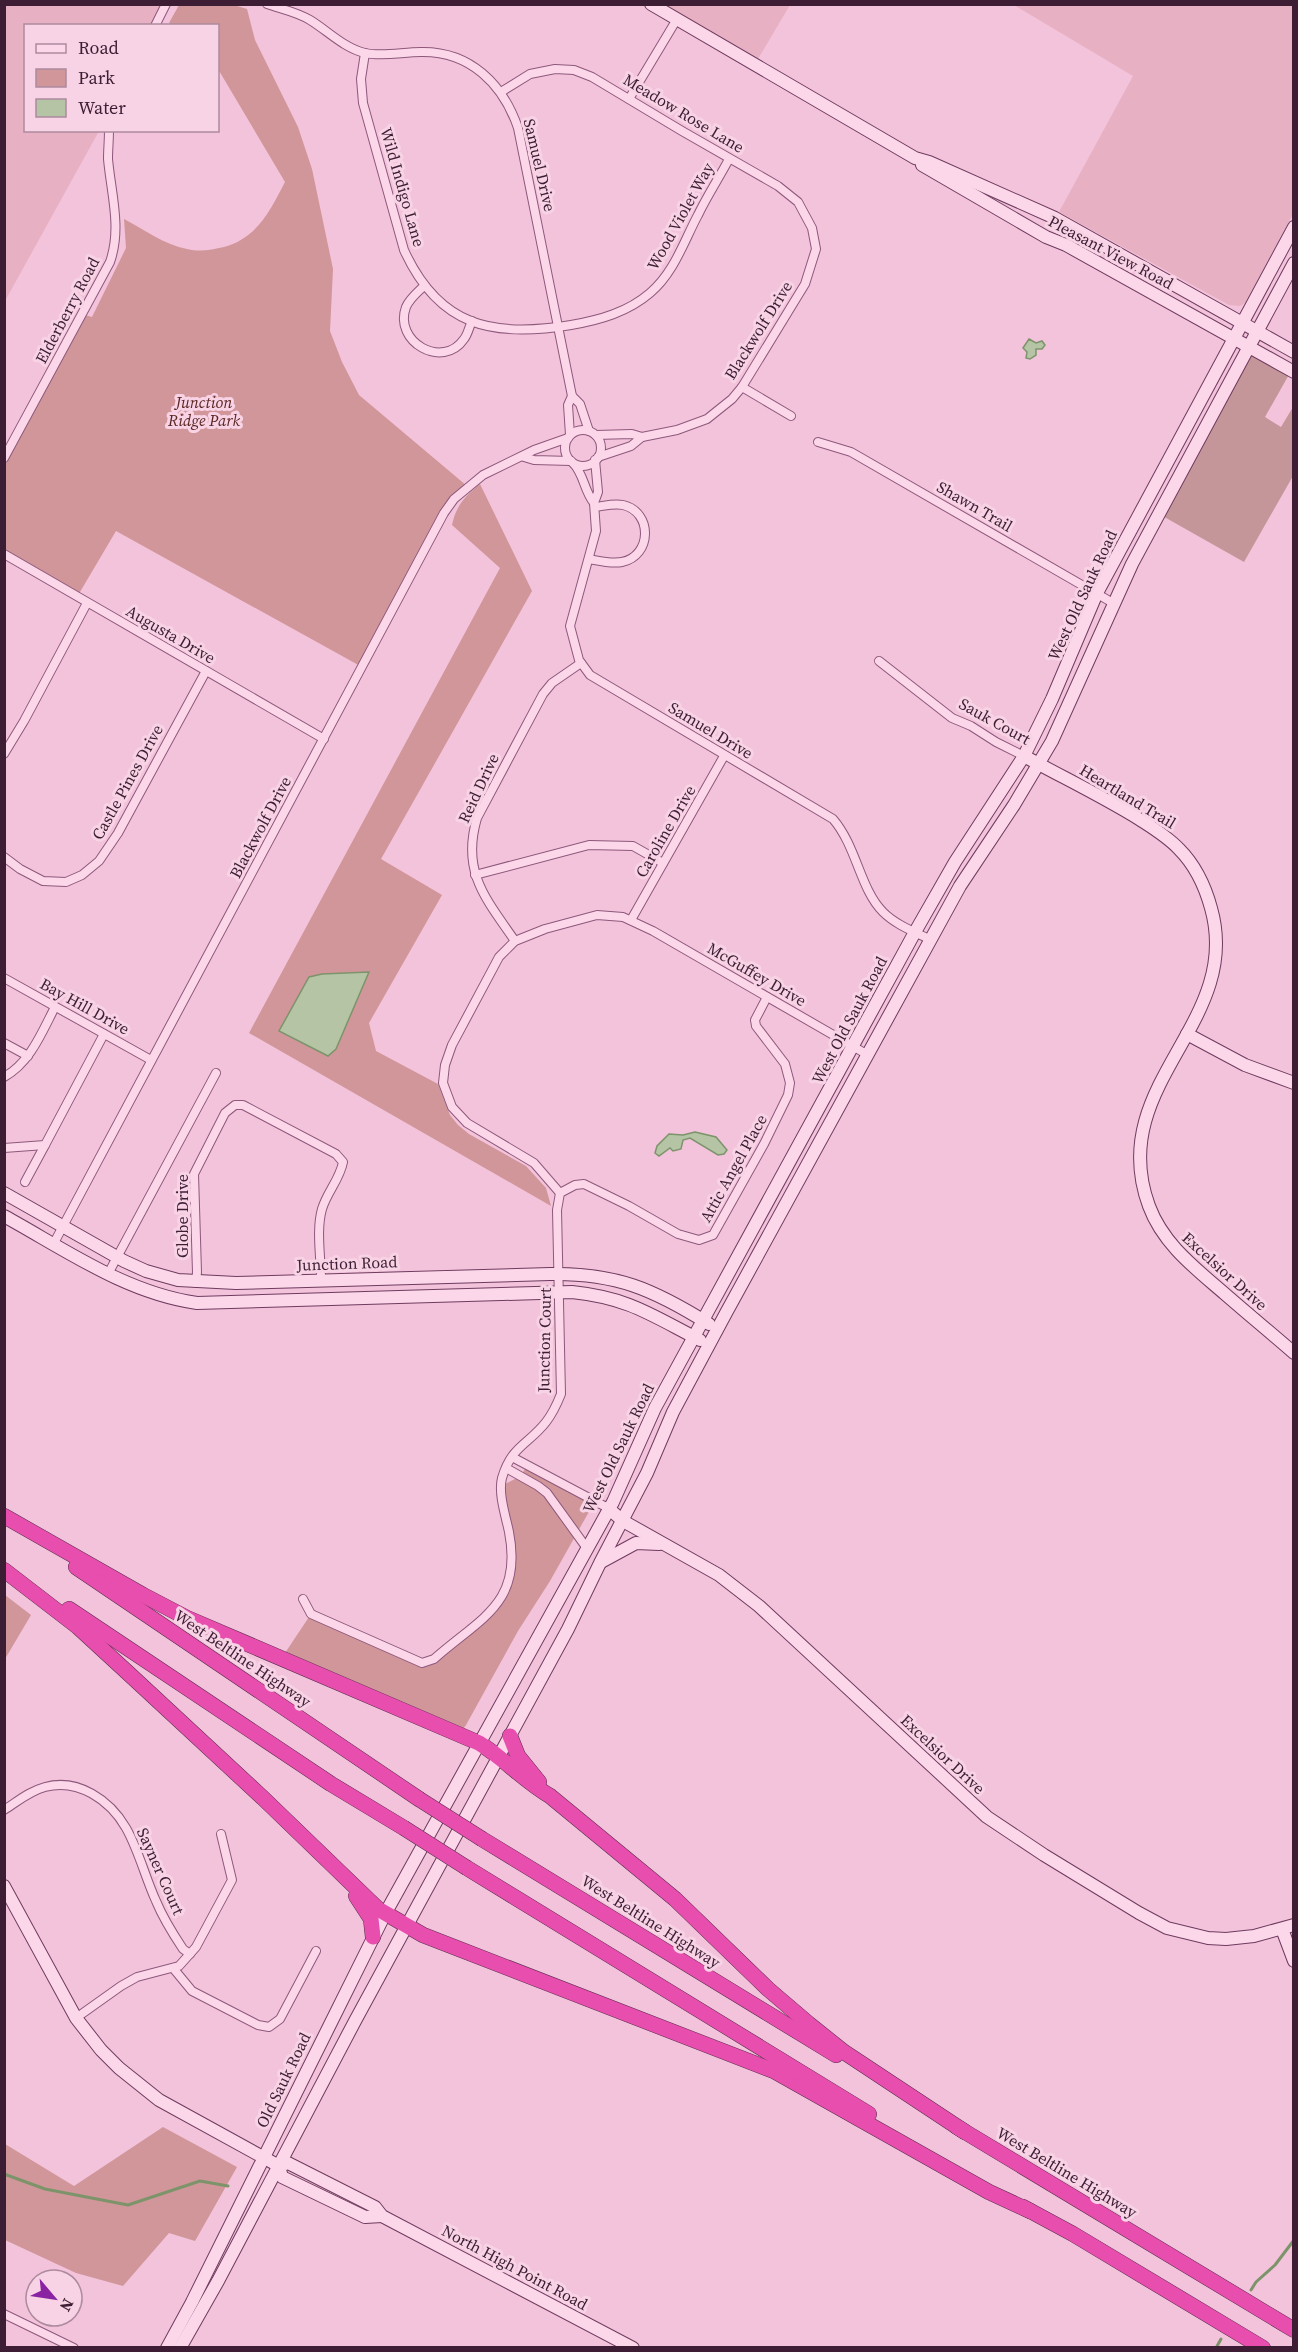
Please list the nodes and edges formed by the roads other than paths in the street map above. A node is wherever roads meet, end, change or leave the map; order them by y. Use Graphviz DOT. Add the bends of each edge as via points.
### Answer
graph roads {
  1 [pos="166,4"];
  2 [pos="267,4"];
  3 [pos="651,4"];
  4 [pos="676,19"];
  5 [pos="156,24"];
  6 [pos="365,53"];
  7 [pos="501,92"];
  8 [pos="629,99"];
  9 [pos="109,132"];
  10 [pos="915,158"];
  11 [pos="729,159"];
  12 [pos="1293,227"];
  13 [pos="816,249"];
  14 [pos="1293,263"];
  15 [pos="424,286"];
  16 [pos="472,321"];
  17 [pos="1242,322"];
  18 [pos="558,327"];
  19 [pos="1257,331"];
  20 [pos="1233,337"];
  21 [pos="1249,346"];
  22 [pos="1293,352"];
  23 [pos="1293,372"];
  24 [pos="742,387"];
  25 [pos="572,396"];
  26 [pos="791,416"];
  27 [pos="592,433"];
  28 [pos="569,437"];
  29 [pos="642,437"];
  30 [pos="818,442"];
  31 [pos="524,457"];
  32 [pos="4,458"];
  33 [pos="597,459"];
  34 [pos="572,462"];
  35 [pos="595,505"];
  36 [pos="4,554"];
  37 [pos="590,559"];
  38 [pos="1097,593"];
  39 [pos="87,603"];
  40 [pos="1113,603"];
  41 [pos="879,661"];
  42 [pos="581,663"];
  43 [pos="206,671"];
  44 [pos="324,739"];
  45 [pos="4,754"];
  46 [pos="724,756"];
  47 [pos="1024,756"];
  48 [pos="1039,764"];
  49 [pos="4,857"];
  50 [pos="663,863"];
  51 [pos="475,875"];
  52 [pos="631,920"];
  53 [pos="915,932"];
  54 [pos="931,940"];
  55 [pos="515,941"];
  56 [pos="4,978"];
  57 [pos="767,997"];
  58 [pos="55,1007"];
  59 [pos="104,1034"];
  60 [pos="1187,1034"];
  61 [pos="4,1043"];
  62 [pos="853,1047"];
  63 [pos="868,1055"];
  64 [pos="28,1056"];
  65 [pos="151,1060"];
  66 [pos="216,1073"];
  67 [pos="4,1077"];
  68 [pos="1293,1083"];
  69 [pos="45,1145"];
  70 [pos="4,1148"];
  71 [pos="25,1182"];
  72 [pos="4,1193"];
  73 [pos="560,1193"];
  74 [pos="4,1216"];
  75 [pos="63,1226"];
  76 [pos="54,1243"];
  77 [pos="117,1257"];
  78 [pos="108,1274"];
  79 [pos="560,1274"];
  80 [pos="321,1280"];
  81 [pos="195,1282"];
  82 [pos="560,1293"];
  83 [pos="703,1320"];
  84 [pos="717,1329"];
  85 [pos="693,1337"];
  86 [pos="709,1345"];
  87 [pos="1293,1353"];
  88 [pos="512,1457"];
  89 [pos="506,1468"];
  90 [pos="608,1508"];
  91 [pos="4,1517"];
  92 [pos="623,1521"];
  93 [pos="663,1544"];
  94 [pos="586,1547"];
  95 [pos="600,1563"];
  96 [pos="4,1565"];
  97 [pos="4,1570"];
  98 [pos="303,1599"];
  99 [pos="510,1736"];
  100 [pos="479,1743"];
  101 [pos="500,1756"];
  102 [pos="550,1796"];
  103 [pos="4,1810"];
  104 [pos="432,1828"];
  105 [pos="221,1834"];
  106 [pos="343,1876"];
  107 [pos="5,1883"];
  108 [pos="385,1914"];
  109 [pos="407,1927"];
  110 [pos="1288,1927"];
  111 [pos="373,1937"];
  112 [pos="316,1951"];
  113 [pos="190,1954"];
  114 [pos="1293,1961"];
  115 [pos="173,1968"];
  116 [pos="76,2018"];
  117 [pos="965,2132"];
  118 [pos="264,2158"];
  119 [pos="279,2166"];
  120 [pos="1030,2211"];
  121 [pos="4,2314"];
  122 [pos="1293,2330"];
  123 [pos="64,2345"];
  124 [pos="74,2348"];
  125 [pos="167,2348"];
  126 [pos="180,2348"];
  127 [pos="633,2348"];
  128 [pos="1263,2348"];
  1 -- 5 [label="street"];
  2 -- 6 [label="street, Samuel Drive" via="303,16"];
  3 -- 4 [label="street, Pleasant View Road"];
  4 -- 8 [label="street"];
  4 -- 10 [label="street, Pleasant View Road"];
  6 -- 7 [label="street, Samuel Drive" via="443,54 473,66"];
  6 -- 15 [label="street, Wild Indigo Lane" via="363,103 404,250"];
  7 -- 8 [label="street, Meadow Rose Lane" via="530,74 574,70"];
  7 -- 18 [label="street, Samuel Drive" via="518,128"];
  8 -- 11 [label="street, Meadow Rose Lane"];
  9 -- 32 [label="street, Elderberry Road" via="115,247"];
  10 -- 17 [label="street, Pleasant View Road" via="1056,218"];
  10 -- 20 [label="street, Pleasant View Road" via="1046,237"];
  11 -- 13 [label="street, Meadow Rose Lane" via="778,186 798,202 812,228"];
  11 -- 18 [label="street, Wood Violet Way" via="668,273 652,292 612,315"];
  12 -- 17 [label="street, West Old Sauk Road"];
  13 -- 24 [label="street, Blackwolf Drive" via="805,284"];
  14 -- 19 [label="street, West Old Sauk Road"];
  15 -- 16 [label="street, Wild Indigo Lane" via="451,310"];
  15 -- 16 [label="street" via="412,298 404,316 409,338 416,345 442,353 455,348"];
  16 -- 18 [label="street, Wild Indigo Lane" via="507,331"];
  17 -- 19 [label="street, Pleasant View Road"];
  17 -- 20 [label="street, West Old Sauk Road"];
  18 -- 25 [label="street, Samuel Drive"];
  19 -- 21 [label="street, West Old Sauk Road"];
  19 -- 22 [label="street, Pleasant View Road"];
  20 -- 21 [label="street, Pleasant View Road"];
  20 -- 38 [label="street, West Old Sauk Road"];
  21 -- 23 [label="street, Pleasant View Road"];
  21 -- 40 [label="street, West Old Sauk Road"];
  24 -- 26 [label="street"];
  24 -- 29 [label="street, Blackwolf Drive" via="707,419"];
  25 -- 27 [label="street, Samuel Drive" via="580,404"];
  25 -- 28 [label="street, Samuel Drive" via="568,405"];
  27 -- 28 [label="street" via="579,430"];
  27 -- 29 [label="street, Blackwolf Drive"];
  27 -- 33 [label="street" via="600,446"];
  28 -- 31 [label="street, Blackwolf Drive"];
  28 -- 34 [label="street" via="565,450"];
  29 -- 33 [label="street, Blackwolf Drive" via="631,446"];
  30 -- 38 [label="street, Shawn Trail" via="851,452"];
  31 -- 34 [label="street, Blackwolf Drive"];
  31 -- 44 [label="street, Blackwolf Drive" via="483,475 454,499 444,513"];
  33 -- 34 [label="street" via="585,465"];
  33 -- 35 [label="street"];
  34 -- 35 [label="street" via="580,470 587,495"];
  35 -- 37 [label="street" via="596,531"];
  35 -- 37 [label="street" via="620,505 634,510 642,519 645,538 642,548 626,561"];
  36 -- 39 [label="street, Augusta Drive"];
  37 -- 42 [label="street" via="570,626"];
  38 -- 40 [label="street, Shawn Trail"];
  38 -- 47 [label="street, West Old Sauk Road"];
  39 -- 43 [label="street, Augusta Drive"];
  39 -- 45 [label="street"];
  40 -- 48 [label="street, West Old Sauk Road"];
  41 -- 47 [label="street, Sauk Court" via="952,718"];
  42 -- 46 [label="street, Samuel Drive" via="590,675"];
  42 -- 51 [label="street, Reid Drive" via="543,694 477,818 471,848"];
  43 -- 44 [label="street, Augusta Drive"];
  43 -- 49 [label="street, Castle Pines Drive" via="99,861 66,882 43,881"];
  44 -- 65 [label="street, Blackwolf Drive"];
  46 -- 50 [label="street, Caroline Drive"];
  46 -- 53 [label="street, Samuel Drive" via="833,819 843,830 877,904"];
  47 -- 48 [label="street, Sauk Court"];
  47 -- 53 [label="street, West Old Sauk Road"];
  48 -- 54 [label="street, West Old Sauk Road" via="960,886"];
  48 -- 60 [label="street, Heartland Trail" via="1162,834 1178,848 1201,880 1217,928 1216,956 1210,986"];
  50 -- 51 [label="street" via="633,846 598,845"];
  50 -- 52 [label="street, Caroline Drive"];
  51 -- 55 [label="street, Reid Drive"];
  52 -- 55 [label="street" via="597,915"];
  52 -- 57 [label="street, McGuffey Drive"];
  53 -- 54 [label="street, Samuel Drive"];
  53 -- 62 [label="street, West Old Sauk Road"];
  54 -- 63 [label="street, West Old Sauk Road"];
  55 -- 73 [label="street" via="500,957 452,1046 443,1083 452,1107 467,1123 534,1162"];
  56 -- 58 [label="street, Bay Hill Drive"];
  57 -- 62 [label="street, McGuffey Drive"];
  57 -- 73 [label="street, Attic Angel Place" via="755,1020 756,1026 785,1064 790,1083 788,1095 712,1235 699,1240 678,1234 585,1184"];
  58 -- 59 [label="street, Bay Hill Drive"];
  58 -- 64 [label="street"];
  59 -- 65 [label="street, Bay Hill Drive"];
  59 -- 69 [label="street"];
  60 -- 68 [label="street" via="1245,1065"];
  60 -- 87 [label="street, Excelsior Drive" via="1154,1094 1144,1122 1140,1165 1149,1207 1176,1250"];
  61 -- 64 [label="street"];
  62 -- 63 [label="street, McGuffey Drive"];
  62 -- 83 [label="street, West Old Sauk Road"];
  63 -- 84 [label="street, West Old Sauk Road"];
  64 -- 67 [label="street"];
  65 -- 75 [label="street, Blackwolf Drive"];
  66 -- 77 [label="street"];
  69 -- 70 [label="street"];
  69 -- 71 [label="street"];
  72 -- 75 [label="street, Junction Road"];
  73 -- 79 [label="street"];
  74 -- 76 [label="street"];
  75 -- 76 [label="street, Blackwolf Drive"];
  75 -- 77 [label="street, Junction Road"];
  76 -- 78 [label="street"];
  77 -- 78 [label="street"];
  77 -- 81 [label="street, Junction Road" via="146,1271"];
  78 -- 82 [label="street" via="159,1296 197,1303"];
  79 -- 80 [label="street, Junction Road"];
  79 -- 82 [label="street, Junction Court"];
  79 -- 83 [label="street, Junction Road" via="593,1275 634,1284"];
  80 -- 81 [label="street, Junction Road"];
  80 -- 81 [label="street, Globe Drive" via="320,1217 343,1162 336,1154 243,1105 235,1105 229,1108 194,1174"];
  82 -- 85 [label="street" via="594,1294 630,1304"];
  82 -- 88 [label="street, Junction Court" via="561,1394 546,1423"];
  83 -- 84 [label="street, Junction Road"];
  83 -- 85 [label="street, West Old Sauk Road"];
  84 -- 86 [label="street, West Old Sauk Road"];
  85 -- 86 [label="street"];
  85 -- 90 [label="street, West Old Sauk Road"];
  86 -- 92 [label="street, West Old Sauk Road"];
  88 -- 89 [label="street, Junction Court"];
  88 -- 90 [label="street"];
  89 -- 94 [label="street" via="547,1493"];
  89 -- 98 [label="street, Junction Court" via="501,1486 512,1548 509,1584 497,1605 434,1659 422,1663 311,1614"];
  90 -- 92 [label="street, Excelsior Drive"];
  90 -- 94 [label="street, West Old Sauk Road"];
  91 -- 100 [label="highway" via="187,1618"];
  91 -- 117 [label="highway, West Beltline Highway, bridge" via="419,1799"];
  92 -- 93 [label="street, Excelsior Drive"];
  92 -- 95 [label="street, West Old Sauk Road"];
  93 -- 95 [label="street" via="636,1543"];
  93 -- 110 [label="street, Excelsior Drive" via="719,1575 759,1606 987,1817 1044,1856 1167,1928 1226,1939"];
  94 -- 100 [label="street, West Old Sauk Road"];
  95 -- 99 [label="street, West Old Sauk Road"];
  96 -- 120 [label="highway, bridge" via="331,1784"];
  97 -- 106 [label="highway" via="78,1627"];
  99 -- 101 [label="street, West Old Sauk Road"];
  99 -- 102 [label="highway" via="518,1756"];
  100 -- 101 [label="highway"];
  100 -- 104 [label="street, West Old Sauk Road"];
  101 -- 102 [label="highway" via="531,1785"];
  101 -- 109 [label="street, West Old Sauk Road"];
  102 -- 117 [label="highway" via="675,1899 809,2024 844,2052"];
  103 -- 113 [label="street, Sayner Court" via="45,1787 74,1786 99,1798 125,1827 155,1900 183,1949"];
  104 -- 108 [label="street, Old Sauk Road"];
  105 -- 113 [label="street" via="232,1880"];
  106 -- 108 [label="highway"];
  106 -- 111 [label="highway" via="371,1919"];
  107 -- 116 [label="street, North High Point Road"];
  108 -- 109 [label="highway"];
  108 -- 111 [label="street, Old Sauk Road"];
  109 -- 119 [label="street"];
  109 -- 120 [label="highway" via="774,2072"];
  110 -- 114 [label="street"];
  111 -- 118 [label="street, Old Sauk Road"];
  112 -- 115 [label="street" via="280,2019 269,2027 192,1991"];
  113 -- 115 [label="street"];
  115 -- 116 [label="street" via="137,1977"];
  116 -- 118 [label="street, North High Point Road" via="101,2050 138,2085"];
  117 -- 122 [label="highway, West Beltline Highway"];
  118 -- 119 [label="street, North High Point Road"];
  118 -- 125 [label="street, Old Sauk Road"];
  119 -- 126 [label="street"];
  119 -- 127 [label="street, North High Point Road" via="288,2163 375,2207 382,2216"];
  120 -- 128 [label="highway"];
  121 -- 123 [label="street"];
  123 -- 124 [label="street"];
}
